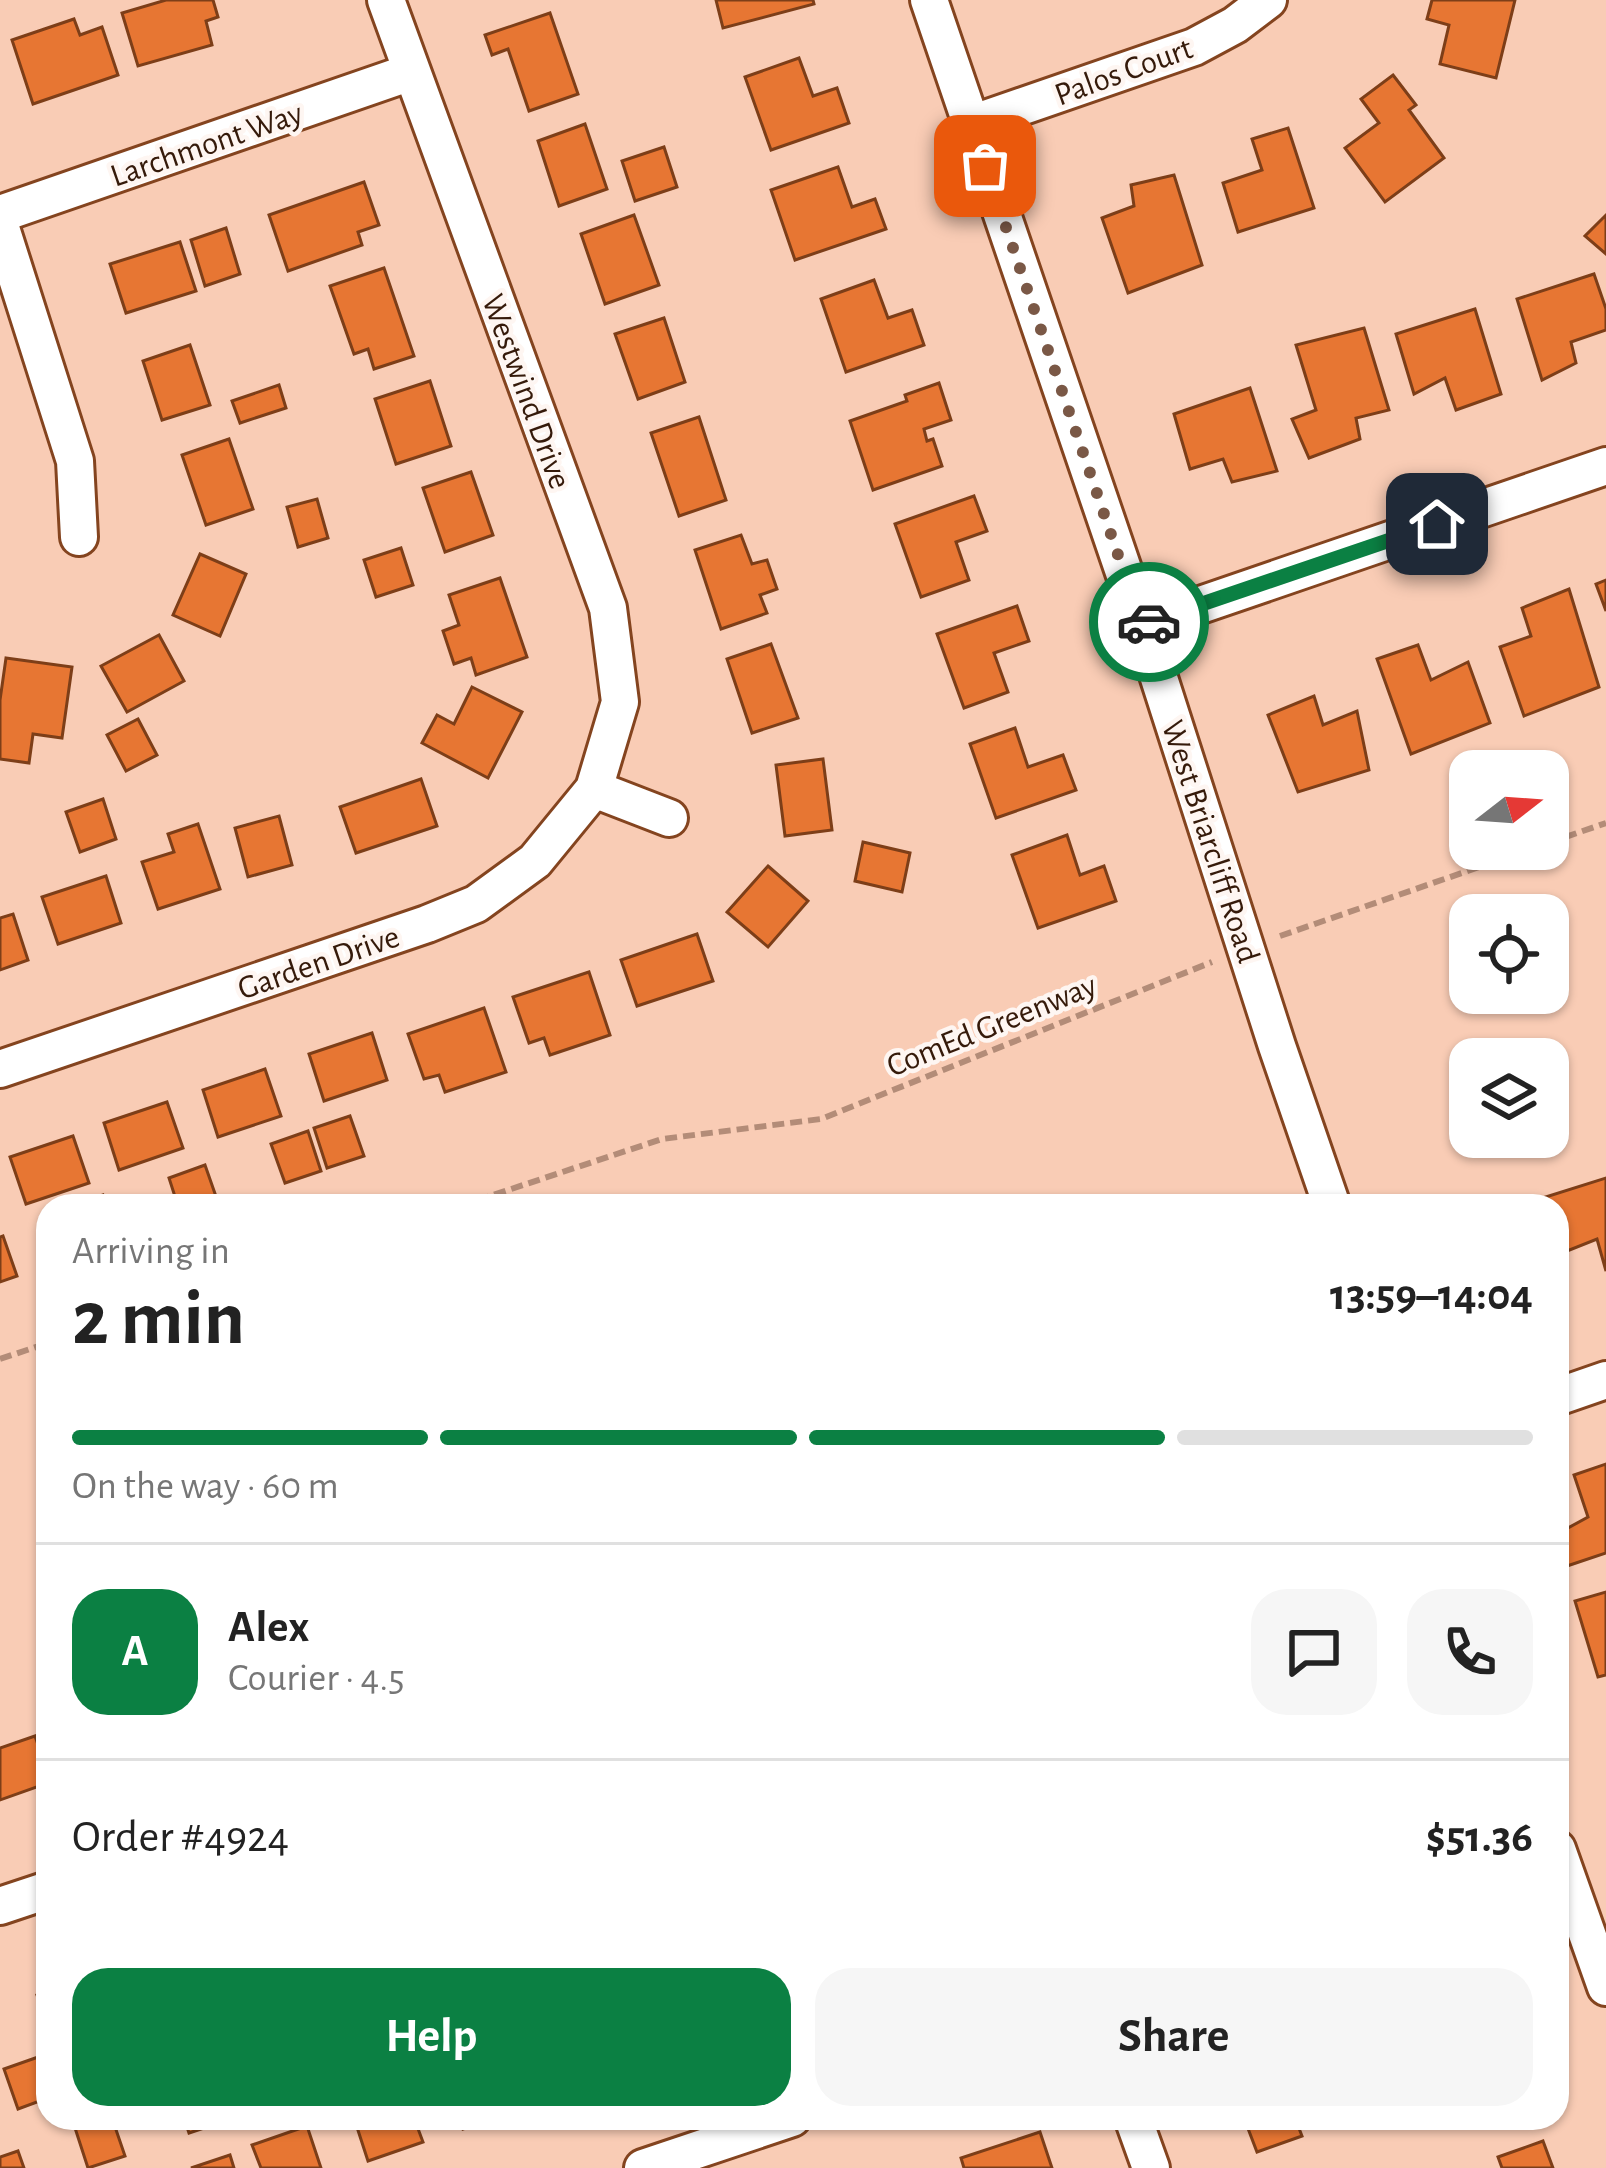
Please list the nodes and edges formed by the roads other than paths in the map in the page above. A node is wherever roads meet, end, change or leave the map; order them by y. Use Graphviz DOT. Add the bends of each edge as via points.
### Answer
graph roads {
  1 [pos="386,0"];
  2 [pos="929,0"];
  3 [pos="1268,0"];
  4 [pos="411,72"];
  5 [pos="970,124"];
  6 [pos="0,214"];
  7 [pos="0,225"];
  8 [pos="1606,466"];
  9 [pos="79,537"];
  10 [pos="1142,625"];
  11 [pos="594,789"];
  12 [pos="669,818"];
  13 [pos="0,1069"];
  14 [pos="1328,1194"];
  15 [pos="1606,1380"];
  16 [pos="1569,1393"];
  17 [pos="1569,1883"];
  18 [pos="36,1894"];
  19 [pos="0,1906"];
  20 [pos="1606,1987"];
  21 [pos="756,2130"];
  22 [pos="1137,2130"];
  23 [pos="643,2168"];
  24 [pos="1151,2168"];
  1 -- 4 [label="street, Westwind Drive"];
  2 -- 5 [label="street, West Briarcliff Road"];
  3 -- 5 [label="street, Palos Court" via="1194,47"];
  4 -- 6 [label="street, Larchmont Way"];
  4 -- 11 [label="street, Westwind Drive" via="608,608 620,702"];
  5 -- 10 [label="street, West Briarcliff Road"];
  7 -- 9 [label="street" via="75,461"];
  8 -- 10 [label="street"];
  10 -- 14 [label="street, West Briarcliff Road"];
  11 -- 12 [label="street"];
  11 -- 13 [label="street, Garden Drive" via="536,861 476,904"];
  15 -- 16 [label="street"];
  17 -- 20 [label="street"];
  18 -- 19 [label="street"];
  21 -- 23 [label="street"];
  22 -- 24 [label="street"];
}
